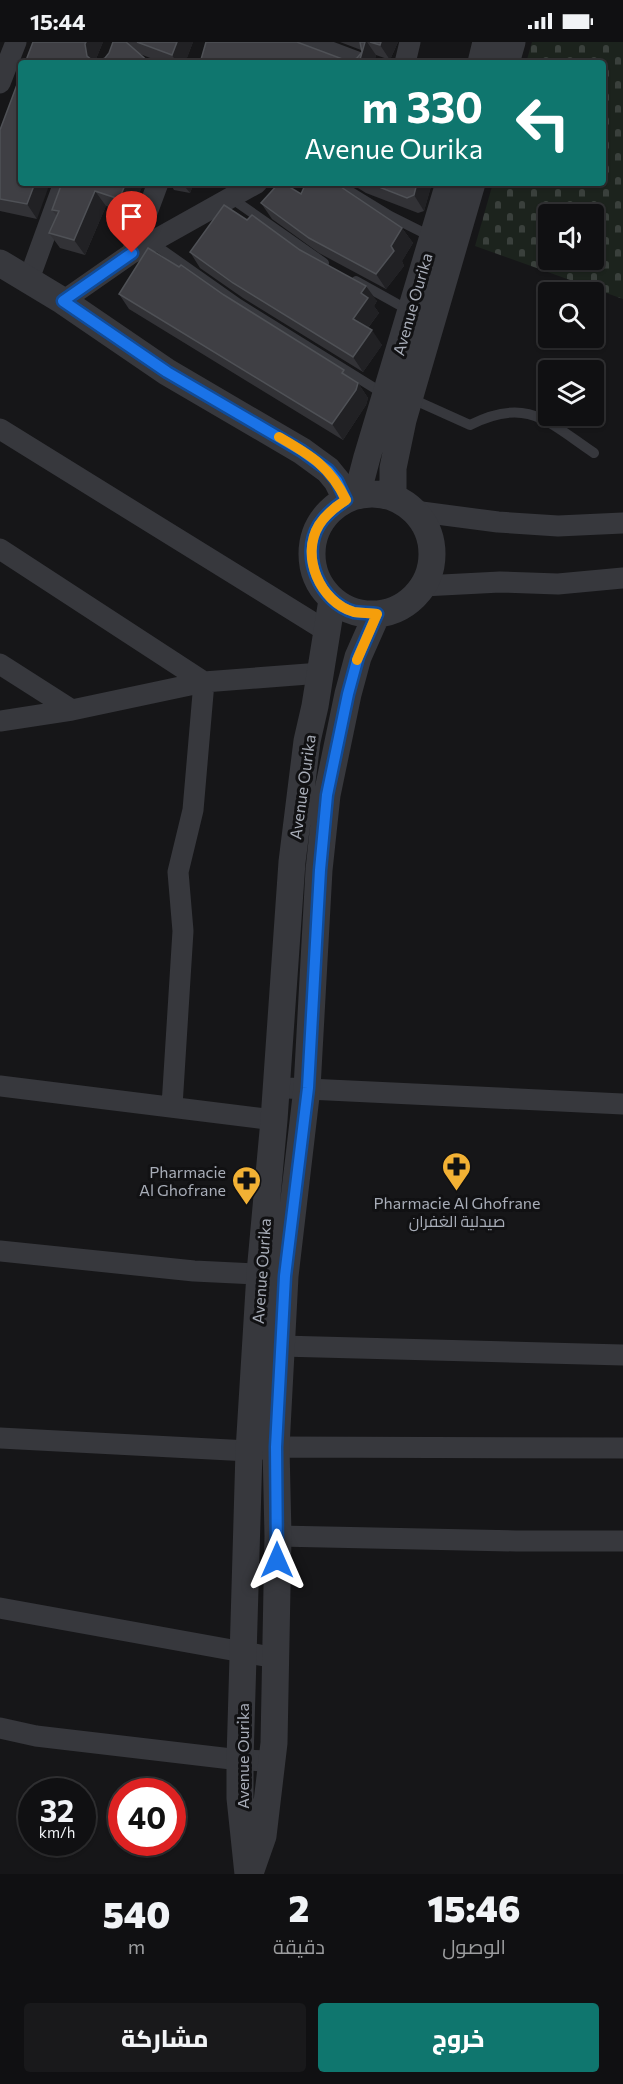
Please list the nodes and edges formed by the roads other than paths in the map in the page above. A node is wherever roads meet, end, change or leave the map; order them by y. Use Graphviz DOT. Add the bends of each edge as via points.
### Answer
graph roads {
  1 [pos="304,42"];
  2 [pos="410,42"];
  3 [pos="10,45"];
  4 [pos="500,52"];
  5 [pos="352,60"];
  6 [pos="406,60"];
  7 [pos="486,60"];
  8 [pos="0,83"];
  9 [pos="63,186"];
  10 [pos="157,186"];
  11 [pos="253,186"];
  12 [pos="341,186"];
  13 [pos="448,186"];
  14 [pos="471,186"];
  15 [pos="231,198"];
  16 [pos="432,237"];
  17 [pos="151,242"];
  18 [pos="132,253"];
  19 [pos="0,263"];
  20 [pos="29,279"];
  21 [pos="63,301"];
  22 [pos="410,311"];
  23 [pos="398,396"];
  24 [pos="0,429"];
  25 [pos="594,453"];
  26 [pos="352,497"];
  27 [pos="404,504"];
  28 [pos="623,523"];
  29 [pos="0,549"];
  30 [pos="623,578"];
  31 [pos="423,586"];
  32 [pos="332,600"];
  33 [pos="377,614"];
  34 [pos="328,632"];
  35 [pos="0,664"];
  36 [pos="321,673"];
  37 [pos="204,682"];
  38 [pos="72,710"];
  39 [pos="0,721"];
  40 [pos="0,1086"];
  41 [pos="276,1086"];
  42 [pos="308,1088"];
  43 [pos="623,1104"];
  44 [pos="172,1106"];
  45 [pos="274,1120"];
  46 [pos="0,1251"];
  47 [pos="272,1274"];
  48 [pos="281,1346"];
  49 [pos="623,1354"];
  50 [pos="0,1438"];
  51 [pos="276,1447"];
  52 [pos="623,1448"];
  53 [pos="249,1451"];
  54 [pos="278,1536"];
  55 [pos="623,1541"];
  56 [pos="0,1608"];
  57 [pos="244,1654"];
  58 [pos="276,1659"];
  59 [pos="0,1728"];
  60 [pos="240,1760"];
  61 [pos="272,1761"];
  62 [pos="249,1874"];
  1 -- 5 [label="street"];
  2 -- 6 [label="street"];
  3 -- 8 [label="street"];
  4 -- 7 [label="street"];
  9 -- 20 [label="street"];
  10 -- 18 [label="street"];
  11 -- 15 [label="street"];
  12 -- 16 [label="lane"];
  13 -- 16 [label="street, Avenue Ourika"];
  14 -- 23 [label="street, Avenue Ourika"];
  15 -- 17 [label="street"];
  15 -- 22 [label="lane" via="315,259"];
  16 -- 22 [label="street, Avenue Ourika"];
  17 -- 18 [label="street"];
  17 -- 23 [label="lane" via="239,304"];
  18 -- 21 [label="street"];
  19 -- 20 [label="street"];
  20 -- 21 [label="street"];
  21 -- 26 [label="street" via="167,372 302,451 328,470"];
  22 -- 23 [label="street, Avenue Ourika"];
  23 -- 25 [label="lane" via="470,425 512,411 539,416"];
  23 -- 26 [label="street, Avenue Ourika" via="367,456"];
  23 -- 27 [label="street, Avenue Ourika" via="393,468"];
  24 -- 34 [label="street"];
  26 -- 27 [label="street" via="375,494"];
  26 -- 32 [label="street" via="330,511 318,527 312,546 316,575"];
  27 -- 28 [label="street" via="498,522 558,526"];
  27 -- 31 [label="street" via="423,521 429,534 431,561"];
  29 -- 37 [label="street"];
  30 -- 31 [label="street" via="558,584"];
  31 -- 33 [label="street" via="395,610"];
  32 -- 33 [label="street" via="353,611"];
  32 -- 34 [label="street, Avenue Ourika"];
  33 -- 42 [label="street, Avenue Ourika" via="358,657 327,795"];
  34 -- 36 [label="street, Avenue Ourika"];
  35 -- 38 [label="street"];
  36 -- 37 [label="street"];
  36 -- 41 [label="street, Avenue Ourika" via="307,741 292,862"];
  37 -- 38 [label="street"];
  37 -- 44 [label="street" via="193,810 178,872 183,931"];
  38 -- 39 [label="street"];
  40 -- 44 [label="street"];
  41 -- 42 [label="street"];
  41 -- 45 [label="street, Avenue Ourika"];
  42 -- 43 [label="street"];
  42 -- 47 [label="street, Avenue Ourika"];
  44 -- 45 [label="street"];
  45 -- 47 [label="street, Avenue Ourika"];
  46 -- 47 [label="street" via="194,1271"];
  47 -- 48 [label="street, Avenue Ourika"];
  47 -- 53 [label="street, Avenue Ourika"];
  48 -- 49 [label="street"];
  48 -- 51 [label="street, Avenue Ourika"];
  50 -- 53 [label="street"];
  51 -- 52 [label="street"];
  51 -- 53 [label="street"];
  51 -- 54 [label="street, Avenue Ourika"];
  53 -- 57 [label="street, Avenue Ourika"];
  54 -- 55 [label="street"];
  54 -- 58 [label="street, Avenue Ourika"];
  56 -- 57 [label="street"];
  57 -- 58 [label="street"];
  57 -- 60 [label="street, Avenue Ourika"];
  58 -- 61 [label="street, Avenue Ourika"];
  59 -- 60 [label="street" via="36,1736"];
  60 -- 61 [label="street"];
  60 -- 62 [label="street, Avenue Ourika"];
  61 -- 62 [label="street, Avenue Ourika" via="263,1836"];
}
